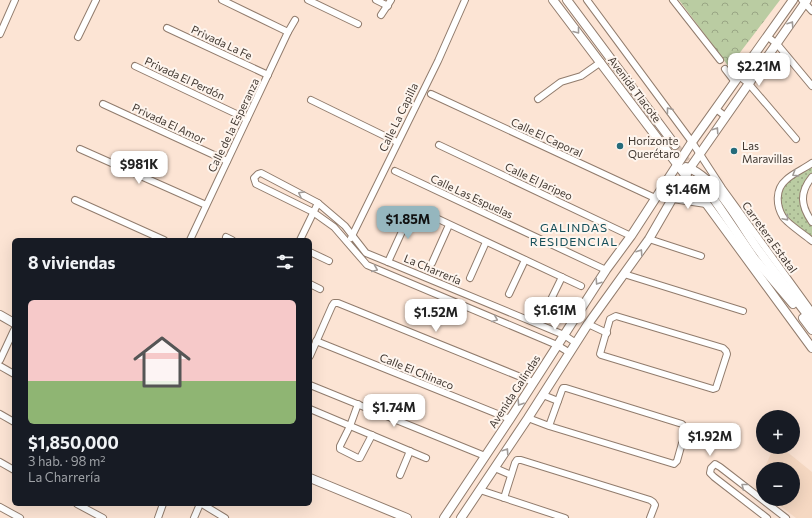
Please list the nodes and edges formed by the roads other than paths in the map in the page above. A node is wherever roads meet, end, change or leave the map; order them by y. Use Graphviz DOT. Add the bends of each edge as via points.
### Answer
graph roads {
  1 [pos="15,0"];
  2 [pos="96,0"];
  3 [pos="222,0"];
  4 [pos="308,0"];
  5 [pos="376,0"];
  6 [pos="465,0"];
  7 [pos="553,0"];
  8 [pos="567,0"];
  9 [pos="587,0"];
  10 [pos="674,0"];
  11 [pos="793,0"];
  12 [pos="805,1"];
  13 [pos="390,3"];
  14 [pos="812,11"];
  15 [pos="381,15"];
  16 [pos="295,20"];
  17 [pos="358,24"];
  18 [pos="168,28"];
  19 [pos="288,32"];
  20 [pos="0,34"];
  21 [pos="78,37"];
  22 [pos="768,37"];
  23 [pos="778,44"];
  24 [pos="720,60"];
  25 [pos="601,62"];
  26 [pos="135,66"];
  27 [pos="725,69"];
  28 [pos="268,75"];
  29 [pos="737,79"];
  30 [pos="749,84"];
  31 [pos="812,86"];
  32 [pos="431,94"];
  33 [pos="538,99"];
  34 [pos="311,100"];
  35 [pos="103,104"];
  36 [pos="716,109"];
  37 [pos="725,116"];
  38 [pos="247,119"];
  39 [pos="796,138"];
  40 [pos="397,142"];
  41 [pos="692,142"];
  42 [pos="439,145"];
  43 [pos="675,145"];
  44 [pos="80,149"];
  45 [pos="700,153"];
  46 [pos="227,161"];
  47 [pos="812,163"];
  48 [pos="677,164"];
  49 [pos="690,168"];
  50 [pos="395,171"];
  51 [pos="686,176"];
  52 [pos="812,177"];
  53 [pos="711,195"];
  54 [pos="655,198"];
  55 [pos="673,198"];
  56 [pos="75,200"];
  57 [pos="318,203"];
  58 [pos="706,203"];
  59 [pos="206,205"];
  60 [pos="313,212"];
  61 [pos="812,222"];
  62 [pos="449,225"];
  63 [pos="353,235"];
  64 [pos="631,236"];
  65 [pos="160,238"];
  66 [pos="191,238"];
  67 [pos="301,238"];
  68 [pos="648,238"];
  69 [pos="812,241"];
  70 [pos="348,242"];
  71 [pos="486,242"];
  72 [pos="312,253"];
  73 [pos="701,256"];
  74 [pos="754,258"];
  75 [pos="525,260"];
  76 [pos="329,261"];
  77 [pos="388,262"];
  78 [pos="432,263"];
  79 [pos="606,270"];
  80 [pos="624,274"];
  81 [pos="562,277"];
  82 [pos="470,278"];
  83 [pos="312,285"];
  84 [pos="581,286"];
  85 [pos="320,289"];
  86 [pos="509,294"];
  87 [pos="743,311"];
  88 [pos="812,312"];
  89 [pos="0,315"];
  90 [pos="812,321"];
  91 [pos="12,322"];
  92 [pos="539,324"];
  93 [pos="588,324"];
  94 [pos="812,330"];
  95 [pos="606,332"];
  96 [pos="12,334"];
  97 [pos="564,335"];
  98 [pos="812,340"];
  99 [pos="316,341"];
  100 [pos="576,343"];
  101 [pos="557,345"];
  102 [pos="812,348"];
  103 [pos="312,351"];
  104 [pos="570,353"];
  105 [pos="0,360"];
  106 [pos="0,366"];
  107 [pos="12,373"];
  108 [pos="533,382"];
  109 [pos="312,386"];
  110 [pos="543,395"];
  111 [pos="558,401"];
  112 [pos="358,404"];
  113 [pos="312,412"];
  114 [pos="0,414"];
  115 [pos="528,418"];
  116 [pos="510,419"];
  117 [pos="12,421"];
  118 [pos="350,426"];
  119 [pos="549,426"];
  120 [pos="372,435"];
  121 [pos="410,451"];
  122 [pos="485,456"];
  123 [pos="426,458"];
  124 [pos="0,462"];
  125 [pos="495,468"];
  126 [pos="12,469"];
  127 [pos="400,475"];
  128 [pos="511,475"];
  129 [pos="312,479"];
  130 [pos="480,490"];
  131 [pos="756,495"];
  132 [pos="504,498"];
  133 [pos="756,505"];
  134 [pos="81,506"];
  135 [pos="162,506"];
  136 [pos="200,506"];
  137 [pos="204,506"];
  138 [pos="770,506"];
  139 [pos="0,507"];
  140 [pos="754,508"];
  141 [pos="20,518"];
  142 [pos="103,518"];
  143 [pos="158,518"];
  144 [pos="194,518"];
  145 [pos="225,518"];
  146 [pos="407,518"];
  147 [pos="444,518"];
  148 [pos="461,518"];
  149 [pos="565,518"];
  150 [pos="650,518"];
  151 [pos="767,518"];
  152 [pos="786,518"];
  1 -- 20 [label="street"];
  2 -- 21 [label="street"];
  3 -- 19 [label="street"];
  4 -- 17 [label="street"];
  5 -- 13 [label="street"];
  6 -- 40 [label="street, Calle La Capilla"];
  7 -- 25 [label="street, Avenida Tlacote, one-way"];
  8 -- 43 [label="street, Avenida Tlacote"];
  41 -- 9 [label="street, Carretera Estatal, one-way"];
  10 -- 24 [label="street"];
  11 -- 22 [label="street, Avenida Galindas"];
  12 -- 14 [label="street"];
  23 -- 12 [label="street, one-way"];
  13 -- 15 [label="street"];
  16 -- 19 [label="street, Calle de la Esperanza"];
  18 -- 28 [label="street, Privada La Fe"];
  19 -- 28 [label="street, Calle de la Esperanza"];
  22 -- 23 [label="street"];
  22 -- 29 [label="street, Avenida Galindas"];
  23 -- 30 [label="street"];
  23 -- 31 [label="street"];
  25 -- 33 [label="street" via="581,76 561,82"];
  25 -- 48 [label="street, Avenida Tlacote"];
  26 -- 38 [label="street, Privada El Perdón"];
  27 -- 29 [label="street"];
  28 -- 38 [label="street, Calle de la Esperanza"];
  29 -- 30 [label="street"];
  29 -- 36 [label="street, Avenida Galindas"];
  30 -- 37 [label="street"];
  30 -- 39 [label="street"];
  32 -- 54 [label="street, Calle El Caporal"];
  34 -- 40 [label="street"];
  35 -- 46 [label="street, Privada El Amor"];
  36 -- 37 [label="street"];
  36 -- 41 [label="street, Avenida Galindas"];
  45 -- 37 [label="street, one-way"];
  38 -- 46 [label="street, Calle de la Esperanza"];
  40 -- 63 [label="street, Calle La Capilla"];
  41 -- 45 [label="street, Carretera Estatal"];
  41 -- 48 [label="street, Avenida Galindas"];
  42 -- 64 [label="street, Calle El Jaripeo"];
  44 -- 59 [label="street"];
  45 -- 49 [label="street"];
  45 -- 88 [label="street, Carretera Estatal" via="722,188"];
  46 -- 59 [label="street, Calle de la Esperanza"];
  47 -- 69 [label="street, one-way" via="785,180 780,186 778,196 779,208 784,218"];
  48 -- 49 [label="street"];
  48 -- 51 [label="street, Avenida Tlacote"];
  48 -- 54 [label="street, Avenida Galindas"];
  49 -- 51 [label="street"];
  49 -- 90 [label="street" via="718,191"];
  50 -- 79 [label="street, Calle Las Espuelas"];
  51 -- 55 [label="street"];
  51 -- 58 [label="street, Avenida Tlacote"];
  52 -- 61 [label="street" via="805,187 803,200 805,213"];
  53 -- 74 [label="street"];
  54 -- 64 [label="street, Avenida Galindas"];
  55 -- 58 [label="street"];
  55 -- 68 [label="street"];
  56 -- 65 [label="street"];
  57 -- 60 [label="street"];
  57 -- 60 [label="street, La Charrería, one-way" via="261,173 254,178 256,184"];
  57 -- 63 [label="street, La Charrería"];
  58 -- 102 [label="street, Avenida Tlacote"];
  59 -- 66 [label="street, Calle de la Esperanza"];
  60 -- 67 [label="street"];
  60 -- 70 [label="street" via="334,227"];
  62 -- 71 [label="street"];
  62 -- 77 [label="street" via="419,210 413,210"];
  62 -- 78 [label="street"];
  63 -- 70 [label="street, Calle La Capilla"];
  63 -- 77 [label="street, La Charrería" via="366,253"];
  64 -- 79 [label="street, Avenida Galindas"];
  68 -- 73 [label="street"];
  80 -- 68 [label="street, one-way"];
  70 -- 101 [label="street, one-way" via="367,265"];
  71 -- 75 [label="street"];
  71 -- 82 [label="street"];
  72 -- 76 [label="street"];
  74 -- 94 [label="street"];
  74 -- 98 [label="street"];
  75 -- 81 [label="street"];
  75 -- 86 [label="street"];
  77 -- 92 [label="street, La Charrería"];
  79 -- 97 [label="street, Avenida Galindas, one-way"];
  80 -- 87 [label="street"];
  80 -- 93 [label="street"];
  81 -- 84 [label="street"];
  81 -- 92 [label="street"];
  83 -- 85 [label="street"];
  89 -- 91 [label="street"];
  92 -- 97 [label="street, La Charrería"];
  93 -- 95 [label="street"];
  93 -- 100 [label="street"];
  95 -- 95 [label="street" via="601,356 713,389 718,384 727,354 723,348 616,316 610,319"];
  96 -- 105 [label="street"];
  97 -- 100 [label="street, La Charrería"];
  97 -- 101 [label="street, Avenida Galindas"];
  99 -- 103 [label="street"];
  99 -- 108 [label="street" via="334,303 338,303"];
  99 -- 116 [label="street, Calle El Chinaco"];
  100 -- 104 [label="street"];
  101 -- 104 [label="street"];
  101 -- 108 [label="street, Avenida Galindas"];
  104 -- 110 [label="street"];
  106 -- 107 [label="street"];
  108 -- 116 [label="street, Avenida Galindas, one-way"];
  109 -- 112 [label="street"];
  110 -- 111 [label="street"];
  110 -- 115 [label="street"];
  111 -- 119 [label="street"];
  111 -- 119 [label="street" via="563,388 566,388 682,424 686,429 677,461 670,464"];
  112 -- 118 [label="street"];
  112 -- 122 [label="street"];
  113 -- 118 [label="street"];
  114 -- 117 [label="street"];
  115 -- 119 [label="street"];
  125 -- 115 [label="street, one-way"];
  116 -- 122 [label="street, Avenida Galindas"];
  118 -- 120 [label="street"];
  118 -- 120 [label="street" via="340,449 358,458 362,456"];
  120 -- 121 [label="street"];
  121 -- 123 [label="street"];
  121 -- 127 [label="street"];
  122 -- 147 [label="street, Avenida Galindas"];
  124 -- 126 [label="street"];
  125 -- 128 [label="street"];
  125 -- 130 [label="street"];
  128 -- 132 [label="street"];
  128 -- 150 [label="street" via="517,460 521,460 650,500 655,505"];
  129 -- 146 [label="street"];
  130 -- 132 [label="street"];
  130 -- 148 [label="street"];
  131 -- 140 [label="street, one-way" via="720,467 714,464 711,468 710,473 714,477"];
  132 -- 149 [label="street"];
  133 -- 140 [label="street"];
  134 -- 142 [label="street"];
  135 -- 143 [label="street"];
  136 -- 144 [label="street"];
  137 -- 145 [label="street"];
  138 -- 152 [label="street"];
  139 -- 141 [label="street"];
  140 -- 151 [label="street"];
}
